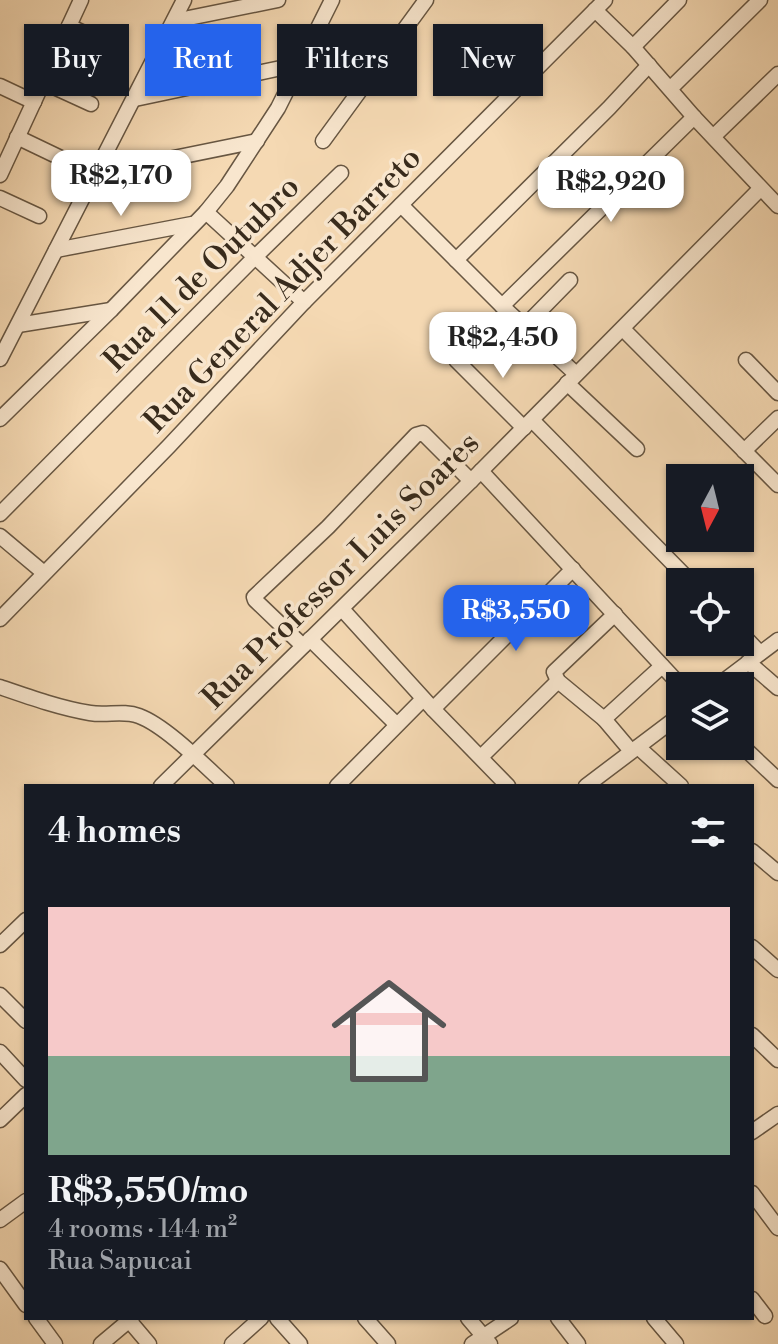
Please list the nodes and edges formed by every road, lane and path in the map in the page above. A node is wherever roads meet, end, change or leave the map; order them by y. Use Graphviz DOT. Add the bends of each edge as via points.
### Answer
graph roads {
  1 [pos="81,0"];
  2 [pos="184,0"];
  3 [pos="278,0"];
  4 [pos="332,0"];
  5 [pos="426,0"];
  6 [pos="679,0"];
  7 [pos="760,0"];
  8 [pos="600,5"];
  9 [pos="174,21"];
  10 [pos="70,24"];
  11 [pos="320,24"];
  12 [pos="633,47"];
  13 [pos="649,65"];
  14 [pos="277,69"];
  15 [pos="778,74"];
  16 [pos="0,86"];
  17 [pos="671,88"];
  18 [pos="37,96"];
  19 [pos="74,96"];
  20 [pos="284,96"];
  21 [pos="135,99"];
  22 [pos="34,102"];
  23 [pos="91,104"];
  24 [pos="694,117"];
  25 [pos="714,136"];
  26 [pos="17,137"];
  27 [pos="257,141"];
  28 [pos="323,141"];
  29 [pos="65,160"];
  30 [pos="2,165"];
  31 [pos="341,173"];
  32 [pos="95,174"];
  33 [pos="760,189"];
  34 [pos="0,198"];
  35 [pos="401,205"];
  36 [pos="778,206"];
  37 [pos="206,212"];
  38 [pos="39,216"];
  39 [pos="193,224"];
  40 [pos="56,250"];
  41 [pos="254,258"];
  42 [pos="456,260"];
  43 [pos="570,280"];
  44 [pos="304,302"];
  45 [pos="502,306"];
  46 [pos="111,310"];
  47 [pos="18,325"];
  48 [pos="524,327"];
  49 [pos="623,329"];
  50 [pos="0,359"];
  51 [pos="456,360"];
  52 [pos="746,360"];
  53 [pos="572,379"];
  54 [pos="778,393"];
  55 [pos="778,418"];
  56 [pos="0,419"];
  57 [pos="528,424"];
  58 [pos="637,449"];
  59 [pos="744,451"];
  60 [pos="476,476"];
  61 [pos="778,485"];
  62 [pos="0,514"];
  63 [pos="0,536"];
  64 [pos="677,568"];
  65 [pos="573,569"];
  66 [pos="44,573"];
  67 [pos="342,609"];
  68 [pos="615,614"];
  69 [pos="0,619"];
  70 [pos="778,640"];
  71 [pos="307,642"];
  72 [pos="754,647"];
  73 [pos="760,653"];
  74 [pos="748,662"];
  75 [pos="662,666"];
  76 [pos="668,672"];
  77 [pos="735,672"];
  78 [pos="558,681"];
  79 [pos="0,687"];
  80 [pos="778,688"];
  81 [pos="428,704"];
  82 [pos="604,719"];
  83 [pos="396,724"];
  84 [pos="666,725"];
  85 [pos="634,749"];
  86 [pos="193,755"];
  87 [pos="481,757"];
  88 [pos="754,757"];
  89 [pos="778,780"];
  90 [pos="163,784"];
  91 [pos="225,784"];
  92 [pos="339,784"];
  93 [pos="506,784"];
  94 [pos="590,784"];
  95 [pos="678,784"];
  96 [pos="754,853"];
  97 [pos="778,873"];
  98 [pos="24,922"];
  99 [pos="0,945"];
  100 [pos="754,949"];
  101 [pos="778,970"];
  102 [pos="0,995"];
  103 [pos="24,1019"];
  104 [pos="754,1037"];
  105 [pos="0,1052"];
  106 [pos="778,1060"];
  107 [pos="24,1078"];
  108 [pos="24,1097"];
  109 [pos="777,1115"];
  110 [pos="0,1120"];
  111 [pos="754,1128"];
  112 [pos="754,1196"];
  113 [pos="24,1203"];
  114 [pos="0,1220"];
  115 [pos="778,1228"];
  116 [pos="0,1269"];
  117 [pos="24,1302"];
  118 [pos="754,1302"];
  119 [pos="765,1316"];
  120 [pos="37,1320"];
  121 [pos="129,1320"];
  122 [pos="131,1320"];
  123 [pos="259,1320"];
  124 [pos="279,1320"];
  125 [pos="367,1320"];
  126 [pos="469,1320"];
  127 [pos="508,1320"];
  128 [pos="560,1320"];
  129 [pos="656,1320"];
  130 [pos="482,1341"];
  131 [pos="55,1344"];
  132 [pos="101,1344"];
  133 [pos="149,1344"];
  134 [pos="232,1344"];
  135 [pos="300,1344"];
  136 [pos="388,1344"];
  137 [pos="578,1344"];
  138 [pos="676,1344"];
  1 -- 10 [label="street"];
  2 -- 9 [label="street"];
  3 -- 9 [label="street"];
  4 -- 11 [label="street"];
  5 -- 28 [label="street"];
  6 -- 12 [label="street"];
  7 -- 17 [label="street"];
  8 -- 12 [label="street"];
  8 -- 35 [label="street, Rua General Adjer Barreto"];
  9 -- 21 [label="street"];
  12 -- 13 [label="street"];
  13 -- 17 [label="street"];
  13 -- 42 [label="street"];
  14 -- 21 [label="street"];
  15 -- 25 [label="street"];
  16 -- 22 [label="street"];
  17 -- 24 [label="street"];
  18 -- 22 [label="street"];
  19 -- 23 [label="street"];
  20 -- 27 [label="street"];
  21 -- 32 [label="street"];
  22 -- 26 [label="street"];
  24 -- 25 [label="street"];
  24 -- 45 [label="street"];
  25 -- 33 [label="street"];
  26 -- 29 [label="street"];
  26 -- 30 [label="street"];
  27 -- 32 [label="street"];
  27 -- 37 [label="street"];
  31 -- 41 [label="street, Rua 11 de Outubro"];
  32 -- 40 [label="street"];
  33 -- 36 [label="street"];
  33 -- 49 [label="street, Rua Professor Luis Soares"];
  34 -- 38 [label="street"];
  35 -- 42 [label="street"];
  35 -- 44 [label="street, Rua General Adjer Barreto"];
  37 -- 39 [label="street"];
  37 -- 41 [label="street"];
  39 -- 40 [label="street"];
  39 -- 46 [label="street"];
  40 -- 47 [label="street"];
  41 -- 44 [label="street"];
  41 -- 62 [label="street, Rua 11 de Outubro"];
  42 -- 45 [label="street"];
  43 -- 48 [label="street"];
  44 -- 66 [label="street, Rua General Adjer Barreto"];
  45 -- 48 [label="street"];
  46 -- 47 [label="street"];
  46 -- 56 [label="street"];
  47 -- 50 [label="street"];
  48 -- 53 [label="street"];
  49 -- 53 [label="street, Rua Professor Luis Soares"];
  49 -- 59 [label="street"];
  51 -- 57 [label="street"];
  52 -- 54 [label="street"];
  53 -- 57 [label="street, Rua Professor Luis Soares"];
  53 -- 58 [label="street"];
  55 -- 59 [label="street"];
  57 -- 60 [label="street, Rua Professor Luis Soares"];
  57 -- 64 [label="street"];
  59 -- 61 [label="street"];
  60 -- 65 [label="street"];
  60 -- 67 [label="street, Rua Professor Luis Soares"];
  60 -- 71 [label="street" via="423,433 416,435 254,597"];
  63 -- 66 [label="street"];
  65 -- 68 [label="street"];
  65 -- 81 [label="street"];
  66 -- 69 [label="street, Rua General Adjer Barreto"];
  67 -- 71 [label="street, Rua Professor Luis Soares"];
  67 -- 81 [label="street"];
  68 -- 75 [label="street"];
  68 -- 78 [label="street" via="560,664 554,672"];
  70 -- 73 [label="street"];
  71 -- 83 [label="street"];
  71 -- 86 [label="street, Rua Professor Luis Soares"];
  72 -- 73 [label="street"];
  73 -- 74 [label="street"];
  74 -- 77 [label="street"];
  74 -- 80 [label="street"];
  75 -- 76 [label="street"];
  75 -- 82 [label="street"];
  78 -- 82 [label="street"];
  78 -- 87 [label="street"];
  79 -- 86 [label="street" via="91,713 141,716"];
  81 -- 83 [label="street"];
  81 -- 87 [label="street"];
  82 -- 85 [label="street"];
  83 -- 92 [label="street"];
  84 -- 85 [label="street"];
  85 -- 94 [label="street"];
  85 -- 95 [label="street"];
  86 -- 90 [label="street, Rua Professor Luis Soares"];
  86 -- 91 [label="street"];
  87 -- 93 [label="street"];
  88 -- 89 [label="street"];
  96 -- 97 [label="street"];
  98 -- 99 [label="street"];
  100 -- 101 [label="street"];
  102 -- 103 [label="street"];
  104 -- 106 [label="street"];
  105 -- 107 [label="street"];
  108 -- 110 [label="street"];
  109 -- 111 [label="street"];
  112 -- 115 [label="street"];
  113 -- 114 [label="street"];
  116 -- 117 [label="street"];
  118 -- 119 [label="street"];
  120 -- 131 [label="street"];
  121 -- 132 [label="street"];
  122 -- 133 [label="street"];
  123 -- 134 [label="street"];
  124 -- 135 [label="street"];
  125 -- 136 [label="street"];
  126 -- 130 [label="street"];
  127 -- 130 [label="street"];
  128 -- 137 [label="street"];
  129 -- 138 [label="street"];
}
